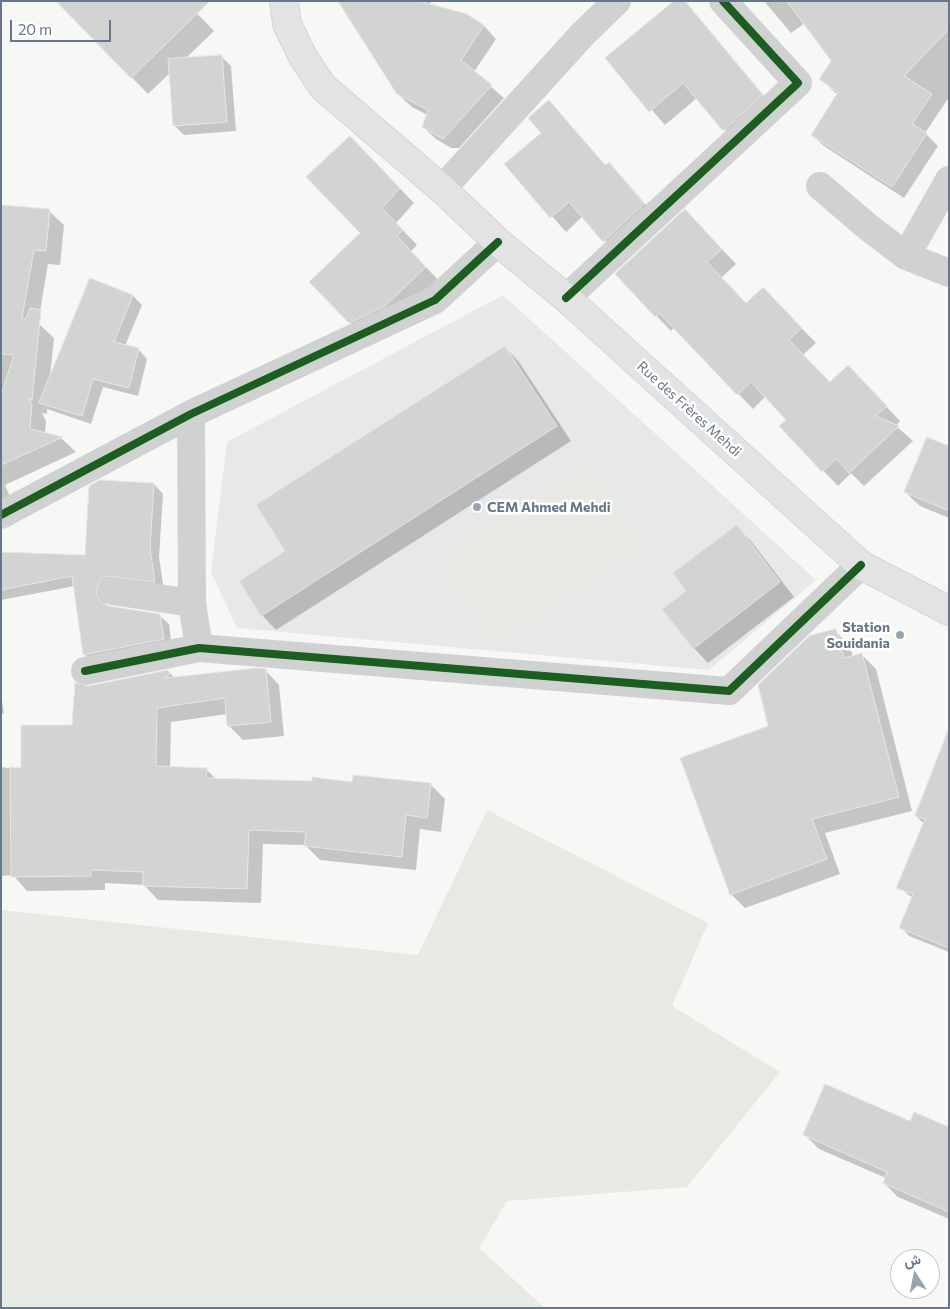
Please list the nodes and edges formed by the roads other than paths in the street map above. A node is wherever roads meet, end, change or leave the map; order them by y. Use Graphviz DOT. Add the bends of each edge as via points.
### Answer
graph roads {
  1 [pos="284,1"];
  2 [pos="617,1"];
  3 [pos="723,1"];
  4 [pos="949,180"];
  5 [pos="820,186"];
  6 [pos="442,189"];
  7 [pos="498,242"];
  8 [pos="906,256"];
  9 [pos="949,273"];
  10 [pos="566,298"];
  11 [pos="191,414"];
  12 [pos="1,515"];
  13 [pos="861,565"];
  14 [pos="112,591"];
  15 [pos="192,603"];
  16 [pos="949,612"];
  17 [pos="199,648"];
  18 [pos="85,671"];
  1 -- 6 [label="main road, Rue des Frères Mehdi" via="287,24 303,57 323,86"];
  2 -- 6 [label="street"];
  3 -- 10 [label="street" via="798,83"];
  4 -- 8 [label="street"];
  5 -- 8 [label="street"];
  6 -- 7 [label="main road, Rue des Frères Mehdi"];
  7 -- 10 [label="main road, Rue des Frères Mehdi"];
  7 -- 11 [label="street" via="436,300"];
  8 -- 9 [label="street"];
  10 -- 13 [label="main road, Rue des Frères Mehdi"];
  11 -- 12 [label="street"];
  11 -- 15 [label="street"];
  13 -- 16 [label="main road, Rue des Frères Mehdi"];
  13 -- 17 [label="street" via="729,691"];
  14 -- 15 [label="street"];
  15 -- 17 [label="street"];
  17 -- 18 [label="street"];
}
